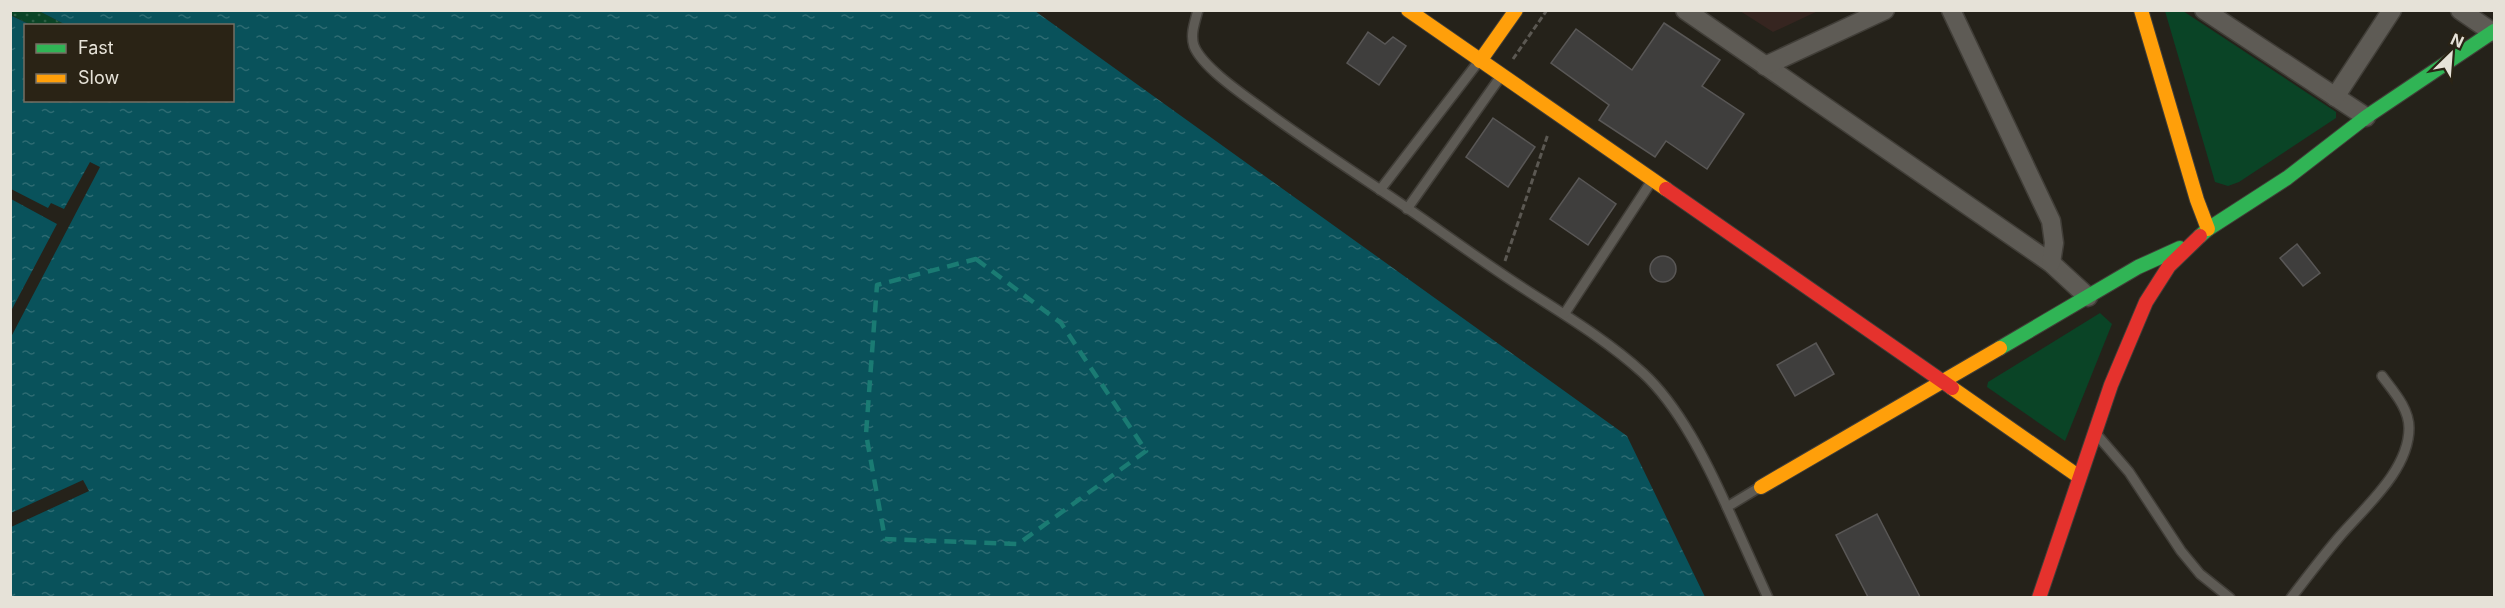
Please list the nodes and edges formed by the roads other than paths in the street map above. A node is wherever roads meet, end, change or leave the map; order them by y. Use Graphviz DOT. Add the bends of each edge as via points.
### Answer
graph roads {
  1 [pos="1198,10"];
  2 [pos="1408,10"];
  3 [pos="1516,10"];
  4 [pos="1685,10"];
  5 [pos="1885,10"];
  6 [pos="1951,10"];
  7 [pos="2141,10"];
  8 [pos="2204,10"];
  9 [pos="2392,10"];
  10 [pos="2460,10"];
  11 [pos="2493,32"];
  12 [pos="1480,61"];
  13 [pos="1765,66"];
  14 [pos="1501,75"];
  15 [pos="2335,97"];
  16 [pos="2366,117"];
  17 [pos="1652,180"];
  18 [pos="1380,190"];
  19 [pos="2212,200"];
  20 [pos="1407,209"];
  21 [pos="2220,220"];
  22 [pos="2208,229"];
  23 [pos="2194,241"];
  24 [pos="2051,263"];
  25 [pos="2088,297"];
  26 [pos="1564,314"];
  27 [pos="2382,375"];
  28 [pos="1942,383"];
  29 [pos="2095,432"];
  30 [pos="2078,476"];
  31 [pos="1761,487"];
  32 [pos="1727,507"];
  33 [pos="1768,597"];
  34 [pos="2039,597"];
  35 [pos="2230,597"];
  36 [pos="2291,597"];
  1 -- 18 [label="lane" via="1192,29 1194,46 1211,68 1321,152"];
  2 -- 12 [label="main road"];
  3 -- 12 [label="main road"];
  4 -- 13 [label="street"];
  5 -- 13 [label="street"];
  6 -- 24 [label="street" via="2051,221"];
  7 -- 22 [label="main road"];
  8 -- 15 [label="street"];
  9 -- 15 [label="street"];
  10 -- 11 [label="street"];
  11 -- 16 [label="main road"];
  12 -- 14 [label="main road"];
  12 -- 18 [label="lane"];
  13 -- 24 [label="street"];
  14 -- 17 [label="main road"];
  14 -- 20 [label="lane"];
  15 -- 16 [label="street"];
  16 -- 21 [label="main road" via="2287,178"];
  17 -- 26 [label="lane"];
  17 -- 28 [label="main road"];
  18 -- 20 [label="lane"];
  19 -- 21 [label="main road"];
  20 -- 26 [label="lane"];
  21 -- 22 [label="main road"];
  22 -- 23 [label="main road"];
  23 -- 25 [label="main road"];
  23 -- 29 [label="main road" via="2169,266 2149,296 2110,385"];
  24 -- 25 [label="street"];
  25 -- 28 [label="main road"];
  26 -- 32 [label="lane" via="1626,358 1661,392 1713,476"];
  27 -- 36 [label="lane" via="2402,404 2409,427 2396,469"];
  28 -- 30 [label="main road"];
  28 -- 31 [label="main road"];
  29 -- 30 [label="main road"];
  29 -- 35 [label="lane" via="2129,472 2181,551 2200,574"];
  30 -- 34 [label="main road"];
  31 -- 32 [label="lane"];
  32 -- 33 [label="lane"];
}
